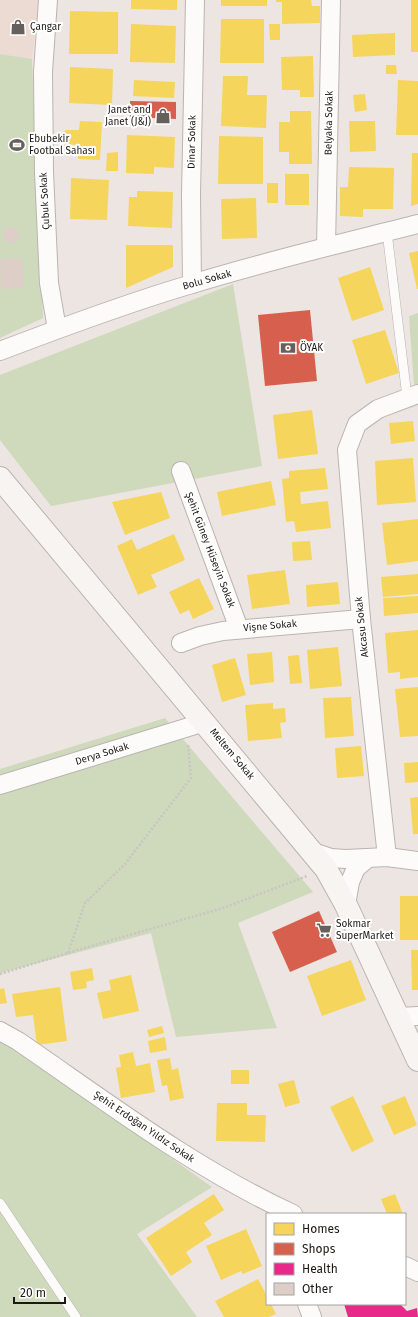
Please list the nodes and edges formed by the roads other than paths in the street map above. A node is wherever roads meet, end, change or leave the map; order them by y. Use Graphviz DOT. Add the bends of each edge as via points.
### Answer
graph roads {
  1 [pos="48,0"];
  2 [pos="195,0"];
  3 [pos="331,0"];
  4 [pos="418,224"];
  5 [pos="387,232"];
  6 [pos="326,246"];
  7 [pos="192,284"];
  8 [pos="57,329"];
  9 [pos="0,351"];
  10 [pos="413,396"];
  11 [pos="181,471"];
  12 [pos="0,478"];
  13 [pos="360,619"];
  14 [pos="240,628"];
  15 [pos="181,643"];
  16 [pos="196,725"];
  17 [pos="0,785"];
  18 [pos="387,857"];
  19 [pos="368,858"];
  20 [pos="320,860"];
  21 [pos="418,861"];
  22 [pos="346,905"];
  23 [pos="408,1016"];
  24 [pos="0,1031"];
  25 [pos="418,1060"];
  26 [pos="0,1203"];
  27 [pos="265,1207"];
  28 [pos="289,1213"];
  29 [pos="406,1266"];
  30 [pos="418,1272"];
  31 [pos="307,1305"];
  32 [pos="76,1317"];
  33 [pos="312,1317"];
  1 -- 8 [label="street, Çubuk Sokak" via="43,72 44,172 49,283"];
  2 -- 7 [label="street, Dinar Sokak"];
  3 -- 6 [label="street, Belyaka Sokak"];
  4 -- 5 [label="street, Bolu Sokak"];
  5 -- 6 [label="street, Bolu Sokak"];
  5 -- 10 [label="lane"];
  6 -- 7 [label="street, Bolu Sokak"];
  7 -- 8 [label="street, Bolu Sokak"];
  8 -- 9 [label="street, Bolu Sokak"];
  10 -- 13 [label="street, Akcasu Sokak" via="378,409 357,424 346,450"];
  11 -- 14 [label="street, Şehit Güney Hüseyin Sokak"];
  12 -- 16 [label="main road, Meltem Sokak"];
  13 -- 14 [label="street, Vişne Sokak"];
  13 -- 18 [label="street, Akcasu Sokak"];
  14 -- 15 [label="street, Vişne Sokak" via="200,636"];
  16 -- 17 [label="street, Derya Sokak"];
  16 -- 20 [label="main road, Meltem Sokak"];
  18 -- 19 [label="street"];
  18 -- 21 [label="street"];
  19 -- 20 [label="street"];
  19 -- 22 [label="street" via="356,868 350,882"];
  20 -- 22 [label="main road, Meltem Sokak"];
  22 -- 23 [label="main road, Meltem Sokak"];
  23 -- 25 [label="main road, Meltem Sokak"];
  24 -- 27 [label="street, Şehit Erdoğan Yıldız Sokak"];
  26 -- 32 [label="lane"];
  27 -- 28 [label="street, Şehit Erdoğan Yıldız Sokak"];
  29 -- 30 [label="street"];
  31 -- 33 [label="street"];
}
